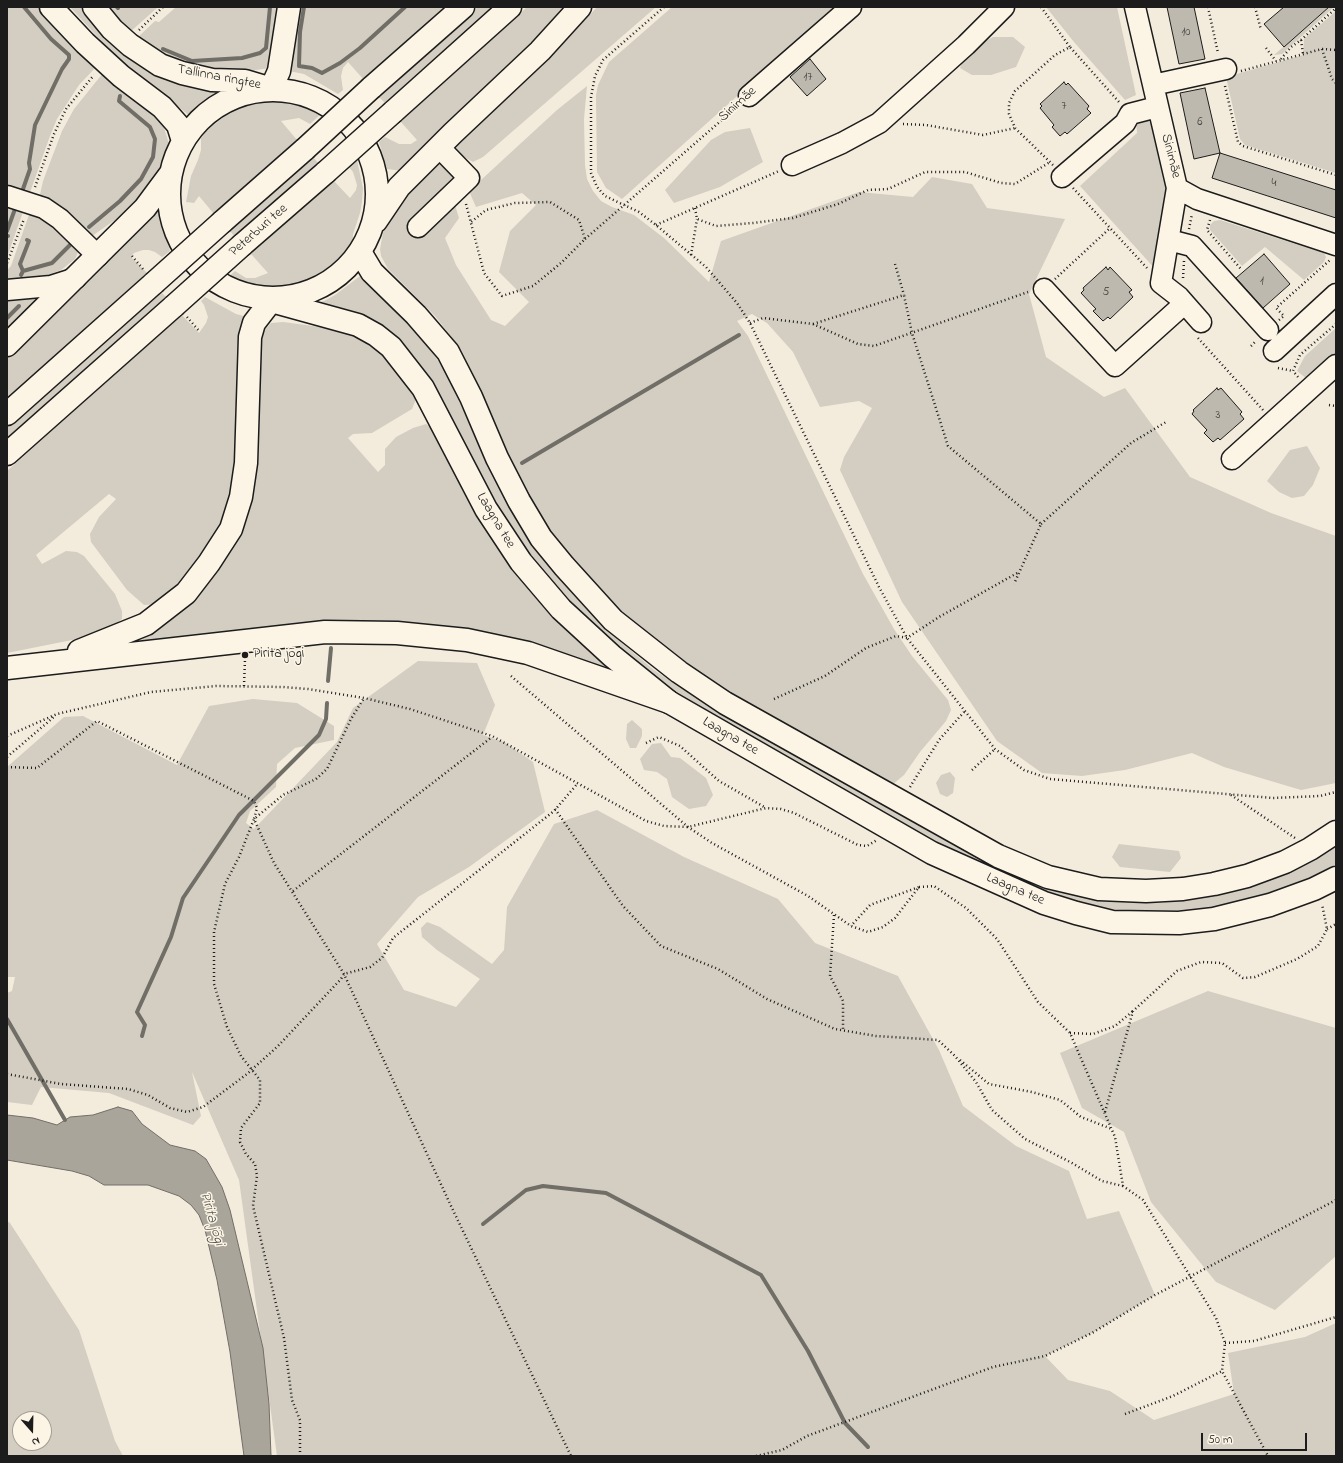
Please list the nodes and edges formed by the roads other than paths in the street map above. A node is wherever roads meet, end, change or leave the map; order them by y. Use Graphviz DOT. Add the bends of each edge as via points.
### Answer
graph roads {
  1 [pos="51,7"];
  2 [pos="94,7"];
  3 [pos="289,7"];
  4 [pos="463,7"];
  5 [pos="510,7"];
  6 [pos="580,7"];
  7 [pos="851,7"];
  8 [pos="1004,7"];
  9 [pos="1135,7"];
  10 [pos="1223,72"];
  11 [pos="1152,83"];
  12 [pos="272,89"];
  13 [pos="748,96"];
  14 [pos="1157,106"];
  15 [pos="183,140"];
  16 [pos="439,147"];
  17 [pos="792,165"];
  18 [pos="1056,169"];
  19 [pos="171,173"];
  20 [pos="1178,188"];
  21 [pos="7,196"];
  22 [pos="373,226"];
  23 [pos="418,227"];
  24 [pos="1170,240"];
  25 [pos="1334,251"];
  26 [pos="360,252"];
  27 [pos="98,256"];
  28 [pos="76,278"];
  29 [pos="1047,287"];
  30 [pos="7,290"];
  31 [pos="1336,294"];
  32 [pos="271,301"];
  33 [pos="1184,304"];
  34 [pos="1201,322"];
  35 [pos="1268,330"];
  36 [pos="7,345"];
  37 [pos="1274,351"];
  38 [pos="1336,365"];
  39 [pos="7,414"];
  40 [pos="7,454"];
  41 [pos="1232,459"];
  42 [pos="40,663"];
  43 [pos="7,668"];
  44 [pos="669,702"];
  45 [pos="1336,832"];
  46 [pos="1336,878"];
  1 -- 15 [label="main road" via="121,76 162,107 178,125"];
  2 -- 12 [label="main road, Tallinna ringtee" via="112,29 160,66 212,80 245,81"];
  3 -- 12 [label="main road" via="279,71"];
  4 -- 39 [label="main road, bridge" via="222,222 151,278"];
  5 -- 40 [label="main road, Peterburi tee, bridge" via="242,245 179,310"];
  6 -- 16 [label="main road" via="540,51"];
  7 -- 13 [label="street, Sinimäe"];
  8 -- 17 [label="street" via="879,123"];
  9 -- 11 [label="street, Sinimäe"];
  10 -- 11 [label="street"];
  11 -- 14 [label="street, Sinimäe"];
  12 -- 15 [label="main road" via="248,92 225,101 204,115"];
  12 -- 22 [label="main road" via="305,94 335,109 359,134 374,164 378,201"];
  14 -- 18 [label="street" via="1130,114 1124,123"];
  14 -- 20 [label="street, Sinimäe"];
  15 -- 19 [label="main road"];
  16 -- 22 [label="main road" via="399,187"];
  16 -- 23 [label="street" via="469,178"];
  19 -- 27 [label="main road" via="145,208"];
  19 -- 32 [label="main road, Laagna tee" via="169,204 176,233 192,259 214,280 241,295"];
  20 -- 24 [label="street"];
  20 -- 25 [label="street, Sinimäe" via="1197,199"];
  21 -- 27 [label="street" via="44,208 60,219"];
  22 -- 26 [label="main road"];
  24 -- 33 [label="street" via="1161,283"];
  24 -- 35 [label="street" via="1192,246"];
  26 -- 32 [label="main road" via="342,273 319,288"];
  26 -- 45 [label="main road, Laagna tee" via="372,272 416,314 448,352 497,458 541,538 613,620 679,672 725,703 998,856 1048,877 1099,889 1146,892 1182,890 1214,884 1247,876 1285,862"];
  27 -- 28 [label="main road"];
  28 -- 30 [label="street" via="51,286"];
  28 -- 36 [label="main road"];
  29 -- 33 [label="street" via="1115,366"];
  31 -- 37 [label="street"];
  32 -- 42 [label="main road" via="254,323 250,337 246,463 239,504 231,529 186,593 146,624 95,646"];
  32 -- 44 [label="main road, Laagna tee" via="358,325 391,347 423,388 486,509 521,562 567,614 612,656"];
  33 -- 34 [label="street"];
  38 -- 41 [label="street"];
  42 -- 43 [label="main road"];
  42 -- 44 [label="main road" via="325,632 397,633 467,640 528,653"];
  44 -- 46 [label="main road, Laagna tee" via="932,853 1044,903 1076,913 1112,922 1179,923 1214,919 1270,905"];
}
